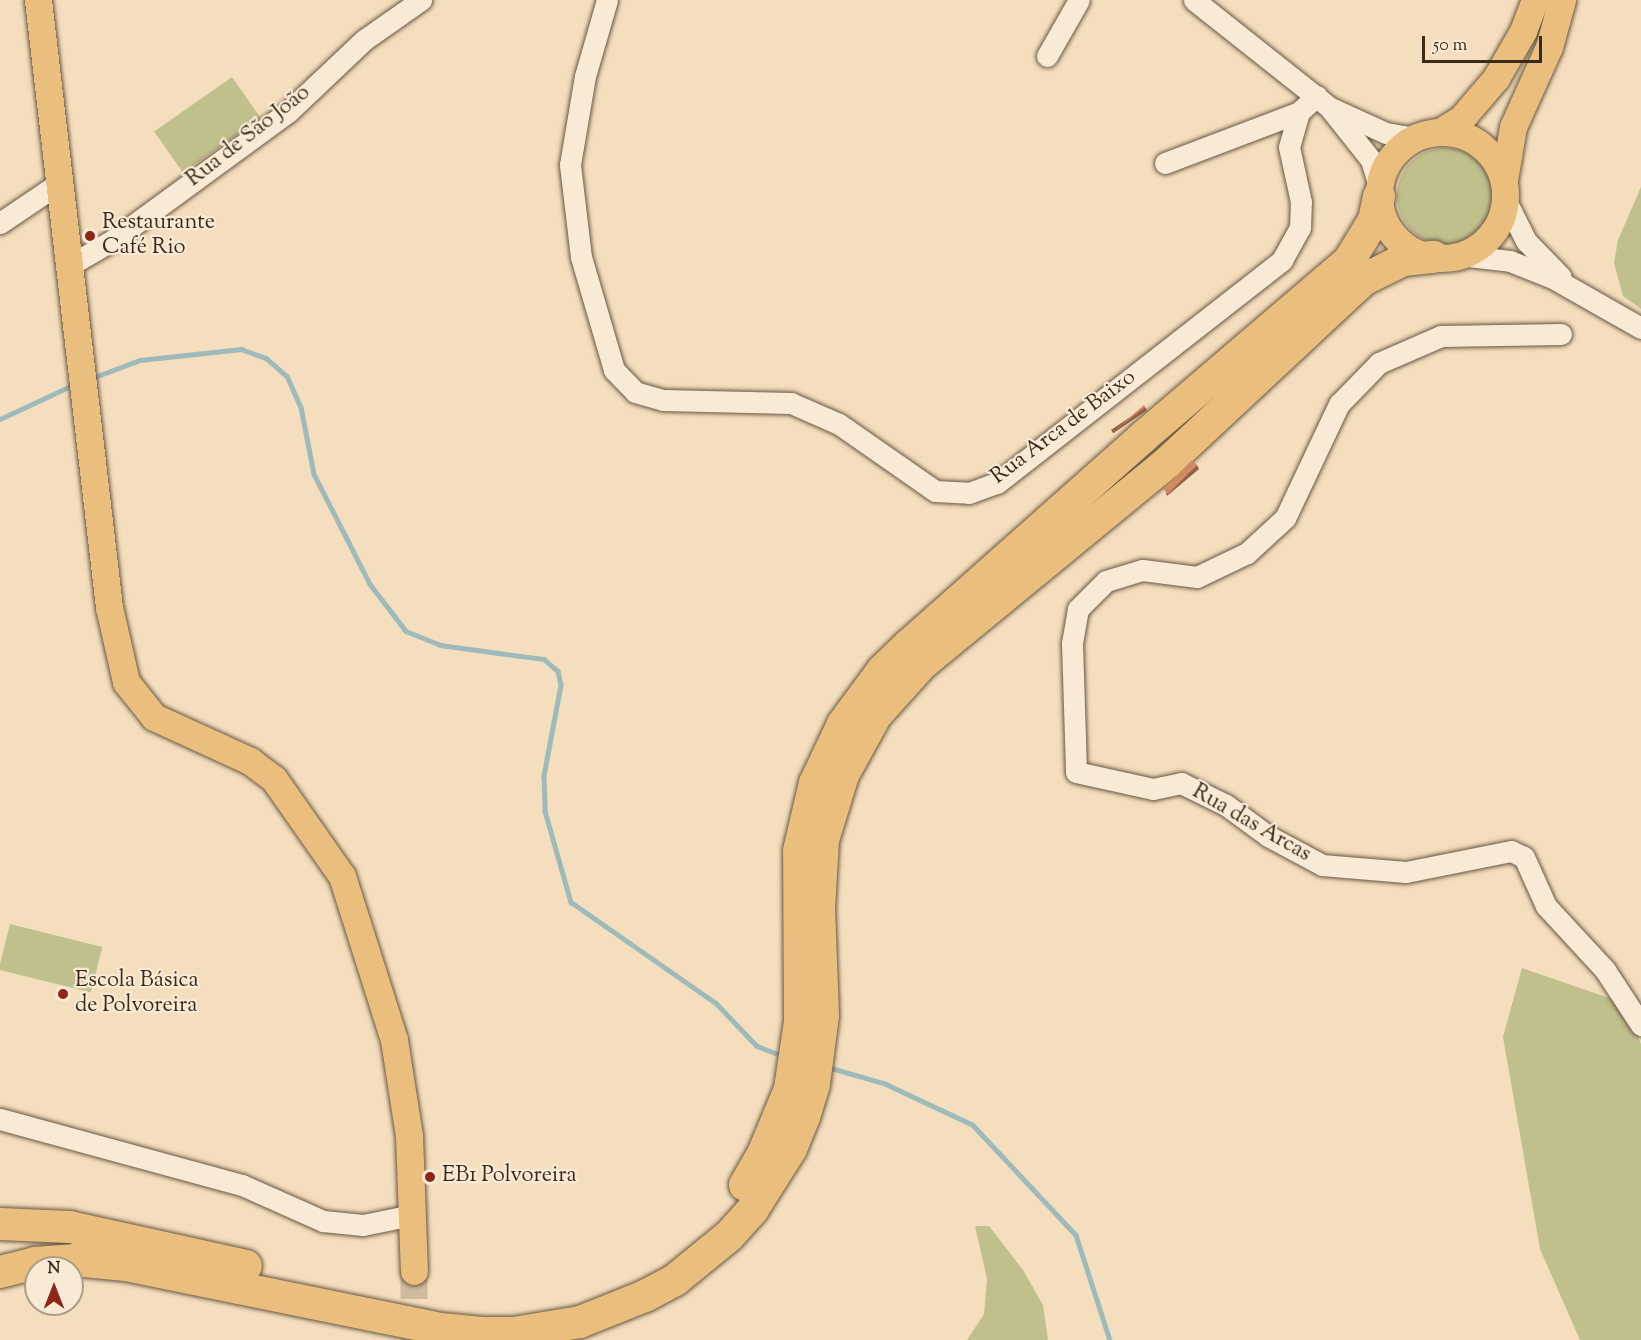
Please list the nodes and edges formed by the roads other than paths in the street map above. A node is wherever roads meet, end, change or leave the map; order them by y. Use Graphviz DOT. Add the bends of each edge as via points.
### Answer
graph roads {
  1 [pos="38,0"];
  2 [pos="421,0"];
  3 [pos="607,0"];
  4 [pos="1079,0"];
  5 [pos="1194,0"];
  6 [pos="1535,0"];
  7 [pos="1562,0"];
  8 [pos="1047,56"];
  9 [pos="1323,101"];
  10 [pos="1299,112"];
  11 [pos="1440,132"];
  12 [pos="1413,138"];
  13 [pos="1166,163"];
  14 [pos="59,183"];
  15 [pos="1505,191"];
  16 [pos="1379,192"];
  17 [pos="0,223"];
  18 [pos="1447,256"];
  19 [pos="69,265"];
  20 [pos="1577,292"];
  21 [pos="1641,328"];
  22 [pos="1561,334"];
  23 [pos="1641,1024"];
  24 [pos="0,1119"];
  25 [pos="0,1214"];
  26 [pos="412,1215"];
  27 [pos="0,1224"];
  28 [pos="117,1235"];
  29 [pos="0,1240"];
  30 [pos="414,1271"];
  31 [pos="0,1272"];
  32 [pos="261,1291"];
  1 -- 14 [label="main road"];
  2 -- 19 [label="street, Rua de São João" via="364,40 289,111 113,240"];
  3 -- 10 [label="street, Rua Arca de Baixo" via="585,76 570,165 581,257 614,370 635,392 663,400 791,403 839,424 935,491 969,493 997,483 1282,260 1299,228 1301,202 1289,147"];
  4 -- 8 [label="street"];
  5 -- 9 [label="street"];
  6 -- 11 [label="main road" via="1523,32 1496,78 1461,119"];
  7 -- 15 [label="main road" via="1549,47 1513,127 1506,152"];
  9 -- 10 [label="street"];
  9 -- 12 [label="street" via="1386,133"];
  9 -- 16 [label="street" via="1371,160"];
  10 -- 13 [label="street"];
  11 -- 12 [label="main road"];
  11 -- 15 [label="main road" via="1462,135 1482,146 1497,163"];
  12 -- 16 [label="main road" via="1394,153"];
  14 -- 17 [label="street"];
  14 -- 19 [label="main road"];
  15 -- 18 [label="main road" via="1503,214 1491,234 1474,249"];
  15 -- 20 [label="street" via="1526,241"];
  16 -- 18 [label="main road" via="1387,225 1396,237 1420,254"];
  16 -- 28 [label="highway" via="1374,220 1349,261 909,645 884,670 843,724 815,783 799,851 800,1021 789,1089 750,1179 697,1241 652,1272 583,1304 524,1315 486,1315 362,1294"];
  18 -- 20 [label="street" via="1510,261"];
  18 -- 32 [label="highway" via="1403,260 1364,280 1168,462 922,664 876,715 843,775 823,840 819,909 823,1016 814,1084 785,1159 753,1209 729,1236 675,1280 645,1296 580,1322 514,1333 441,1329"];
  19 -- 26 [label="main road" via="109,607 126,682 154,717 250,761 274,779 342,876 394,1040 409,1137"];
  20 -- 21 [label="street"];
  22 -- 23 [label="street, Rua das Arcas" via="1441,336 1379,363 1339,404 1286,518 1247,553 1197,577 1142,570 1106,581 1078,609 1072,643 1076,772 1153,789 1181,783 1226,805 1268,836 1322,865 1406,872 1511,851 1524,857 1546,906 1605,970"];
  24 -- 26 [label="street" via="242,1185 323,1221 363,1225"];
  25 -- 28 [label="highway" via="70,1216 95,1222"];
  26 -- 30 [label="main road"];
  27 -- 28 [label="highway" via="59,1226"];
  29 -- 32 [label="highway" via="57,1240 100,1248"];
  31 -- 32 [label="highway" via="35,1263 75,1260 168,1271"];
}
